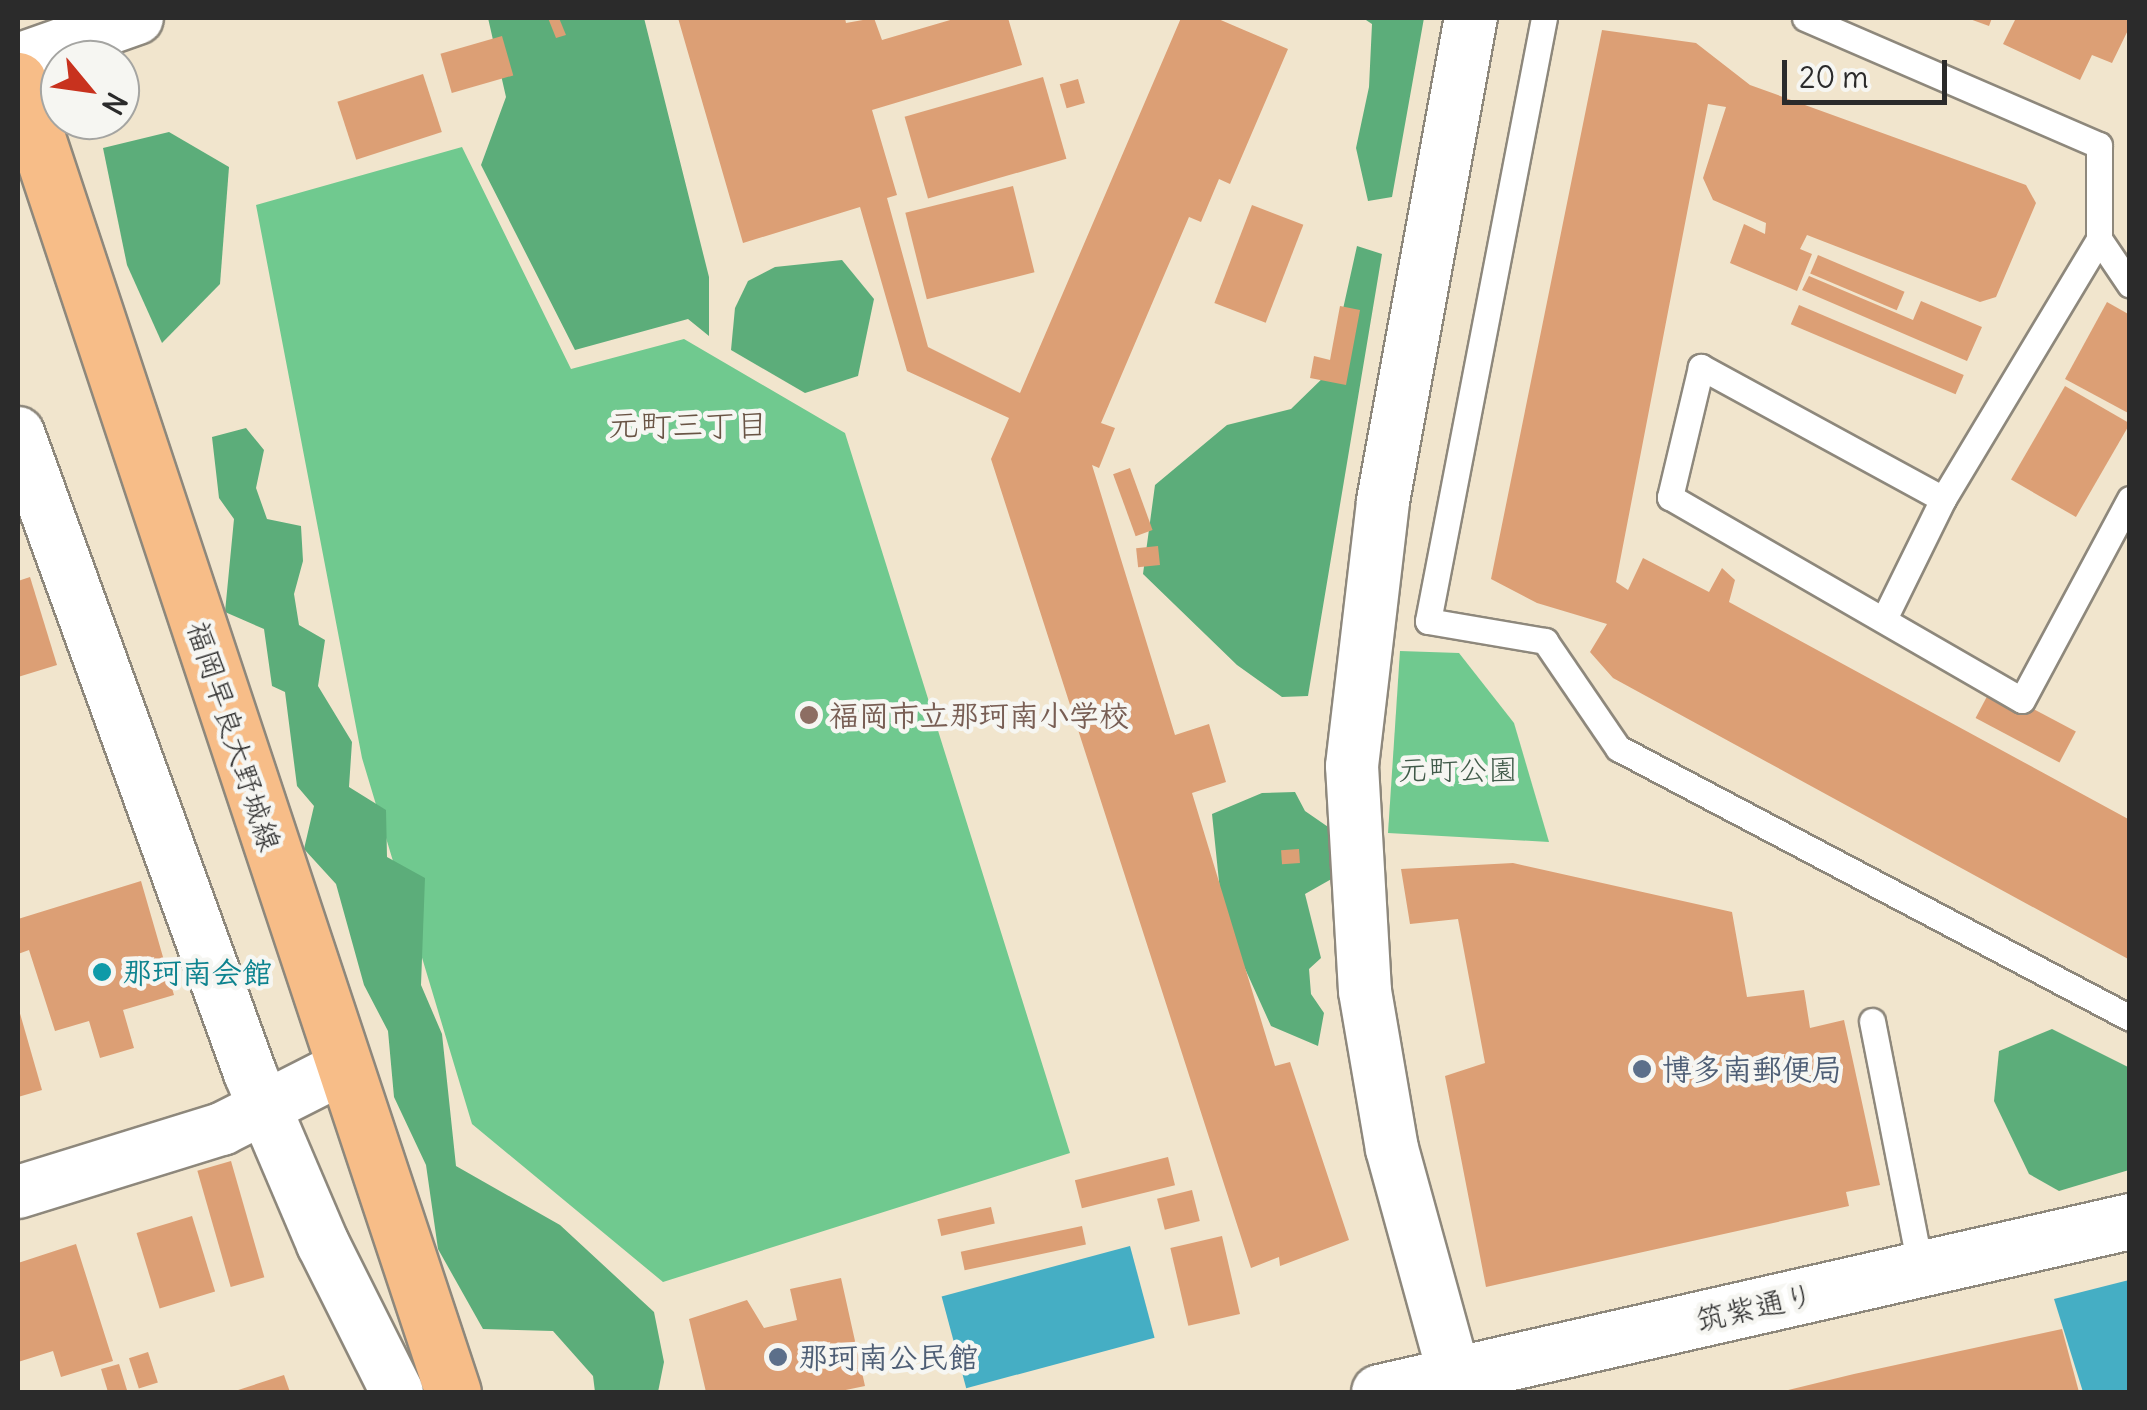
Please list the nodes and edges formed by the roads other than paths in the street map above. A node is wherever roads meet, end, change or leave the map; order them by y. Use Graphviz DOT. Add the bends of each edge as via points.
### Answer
graph roads {
  1 [pos="137,18"];
  2 [pos="1471,18"];
  3 [pos="1544,18"];
  4 [pos="1805,18"];
  5 [pos="18,60"];
  6 [pos="18,80"];
  7 [pos="2099,239"];
  8 [pos="2130,285"];
  9 [pos="18,433"];
  10 [pos="1942,499"];
  11 [pos="2130,499"];
  12 [pos="1884,620"];
  13 [pos="2130,1018"];
  14 [pos="1872,1021"];
  15 [pos="344,1067"];
  16 [pos="269,1108"];
  17 [pos="18,1192"];
  18 [pos="2130,1222"];
  19 [pos="1920,1270"];
  20 [pos="1456,1384"];
  21 [pos="397,1392"];
  22 [pos="453,1392"];
  23 [pos="1380,1392"];
  1 -- 5 [label="street"];
  2 -- 20 [label="street" via="1383,501 1352,766 1368,1008 1392,1149"];
  3 -- 13 [label="lane" via="1428,621 1545,642 1618,748"];
  4 -- 7 [label="lane" via="2099,145"];
  6 -- 15 [label="main road, 福岡早良大野城線"];
  7 -- 8 [label="lane"];
  7 -- 10 [label="lane"];
  9 -- 16 [label="street" via="250,1073"];
  10 -- 12 [label="lane"];
  10 -- 12 [label="lane" via="1700,367 1670,496"];
  11 -- 12 [label="lane" via="2022,700"];
  14 -- 19 [label="lane"];
  15 -- 16 [label="street"];
  15 -- 22 [label="main road, 福岡早良大野城線"];
  16 -- 17 [label="street"];
  16 -- 21 [label="street" via="323,1244"];
  18 -- 19 [label="street, 筑紫通り"];
  19 -- 20 [label="street, 筑紫通り"];
  20 -- 23 [label="street, 筑紫通り"];
}
